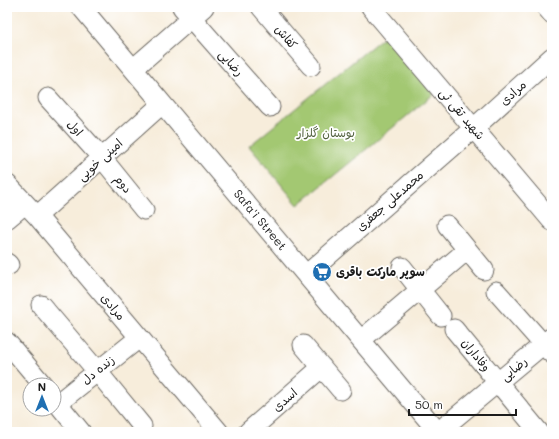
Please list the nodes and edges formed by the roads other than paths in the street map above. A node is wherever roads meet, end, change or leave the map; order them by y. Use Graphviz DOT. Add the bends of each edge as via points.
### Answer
graph roads {
  1 [pos="81,7"];
  2 [pos="261,7"];
  3 [pos="371,7"];
  4 [pos="546,7"];
  5 [pos="193,11"];
  6 [pos="552,14"];
  7 [pos="552,57"];
  8 [pos="312,66"];
  9 [pos="133,69"];
  10 [pos="48,98"];
  11 [pos="162,104"];
  12 [pos="270,107"];
  13 [pos="474,128"];
  14 [pos="102,158"];
  15 [pos="7,184"];
  16 [pos="31,210"];
  17 [pos="144,210"];
  18 [pos="7,219"];
  19 [pos="552,221"];
  20 [pos="447,225"];
  21 [pos="467,250"];
  22 [pos="402,267"];
  23 [pos="484,270"];
  24 [pos="306,275"];
  25 [pos="421,290"];
  26 [pos="496,291"];
  27 [pos="41,305"];
  28 [pos="139,338"];
  29 [pos="361,340"];
  30 [pos="7,342"];
  31 [pos="303,345"];
  32 [pos="549,345"];
  33 [pos="322,367"];
  34 [pos="97,371"];
  35 [pos="36,377"];
  36 [pos="498,382"];
  37 [pos="341,390"];
  38 [pos="62,397"];
  39 [pos="62,408"];
  40 [pos="142,426"];
  41 [pos="81,432"];
  42 [pos="219,432"];
  43 [pos="248,432"];
  44 [pos="438,432"];
  45 [pos="539,432"];
  1 -- 9 [label="street, Safa'i Street"];
  2 -- 8 [label="street, کفاش"];
  3 -- 13 [label="street, شهید تقی ئی"];
  4 -- 6 [label="street"];
  5 -- 9 [label="street"];
  5 -- 12 [label="street, رضایی"];
  7 -- 13 [label="street, مرادی"];
  9 -- 11 [label="street, Safa'i Street"];
  10 -- 14 [label="street, اول"];
  11 -- 14 [label="street, امینی خویی"];
  11 -- 24 [label="street, Safa'i Street"];
  13 -- 19 [label="street, شهید تقی ئی"];
  13 -- 24 [label="street, محمدعلی جعفری"];
  14 -- 16 [label="street, امینی خویی"];
  14 -- 17 [label="street, دوم"];
  15 -- 16 [label="street, مرادی"];
  16 -- 18 [label="street, امینی خویی"];
  16 -- 28 [label="street, مرادی"];
  20 -- 21 [label="street"];
  21 -- 23 [label="street"];
  21 -- 25 [label="street"];
  22 -- 25 [label="street, وفاداران"];
  24 -- 29 [label="street, Safa'i Street"];
  25 -- 29 [label="street"];
  25 -- 36 [label="street, وفاداران"];
  26 -- 32 [label="street"];
  27 -- 34 [label="street"];
  28 -- 34 [label="street, زنده دل"];
  28 -- 42 [label="street, مرادی"];
  29 -- 44 [label="street, Safa'i Street"];
  30 -- 35 [label="street"];
  31 -- 33 [label="street"];
  32 -- 36 [label="street, رضایی"];
  33 -- 37 [label="street"];
  33 -- 43 [label="street, اسدی"];
  34 -- 38 [label="street, زنده دل"];
  34 -- 40 [label="street"];
  36 -- 44 [label="street, رضایی"];
  36 -- 45 [label="street"];
  39 -- 41 [label="street, زنده دل"];
}
